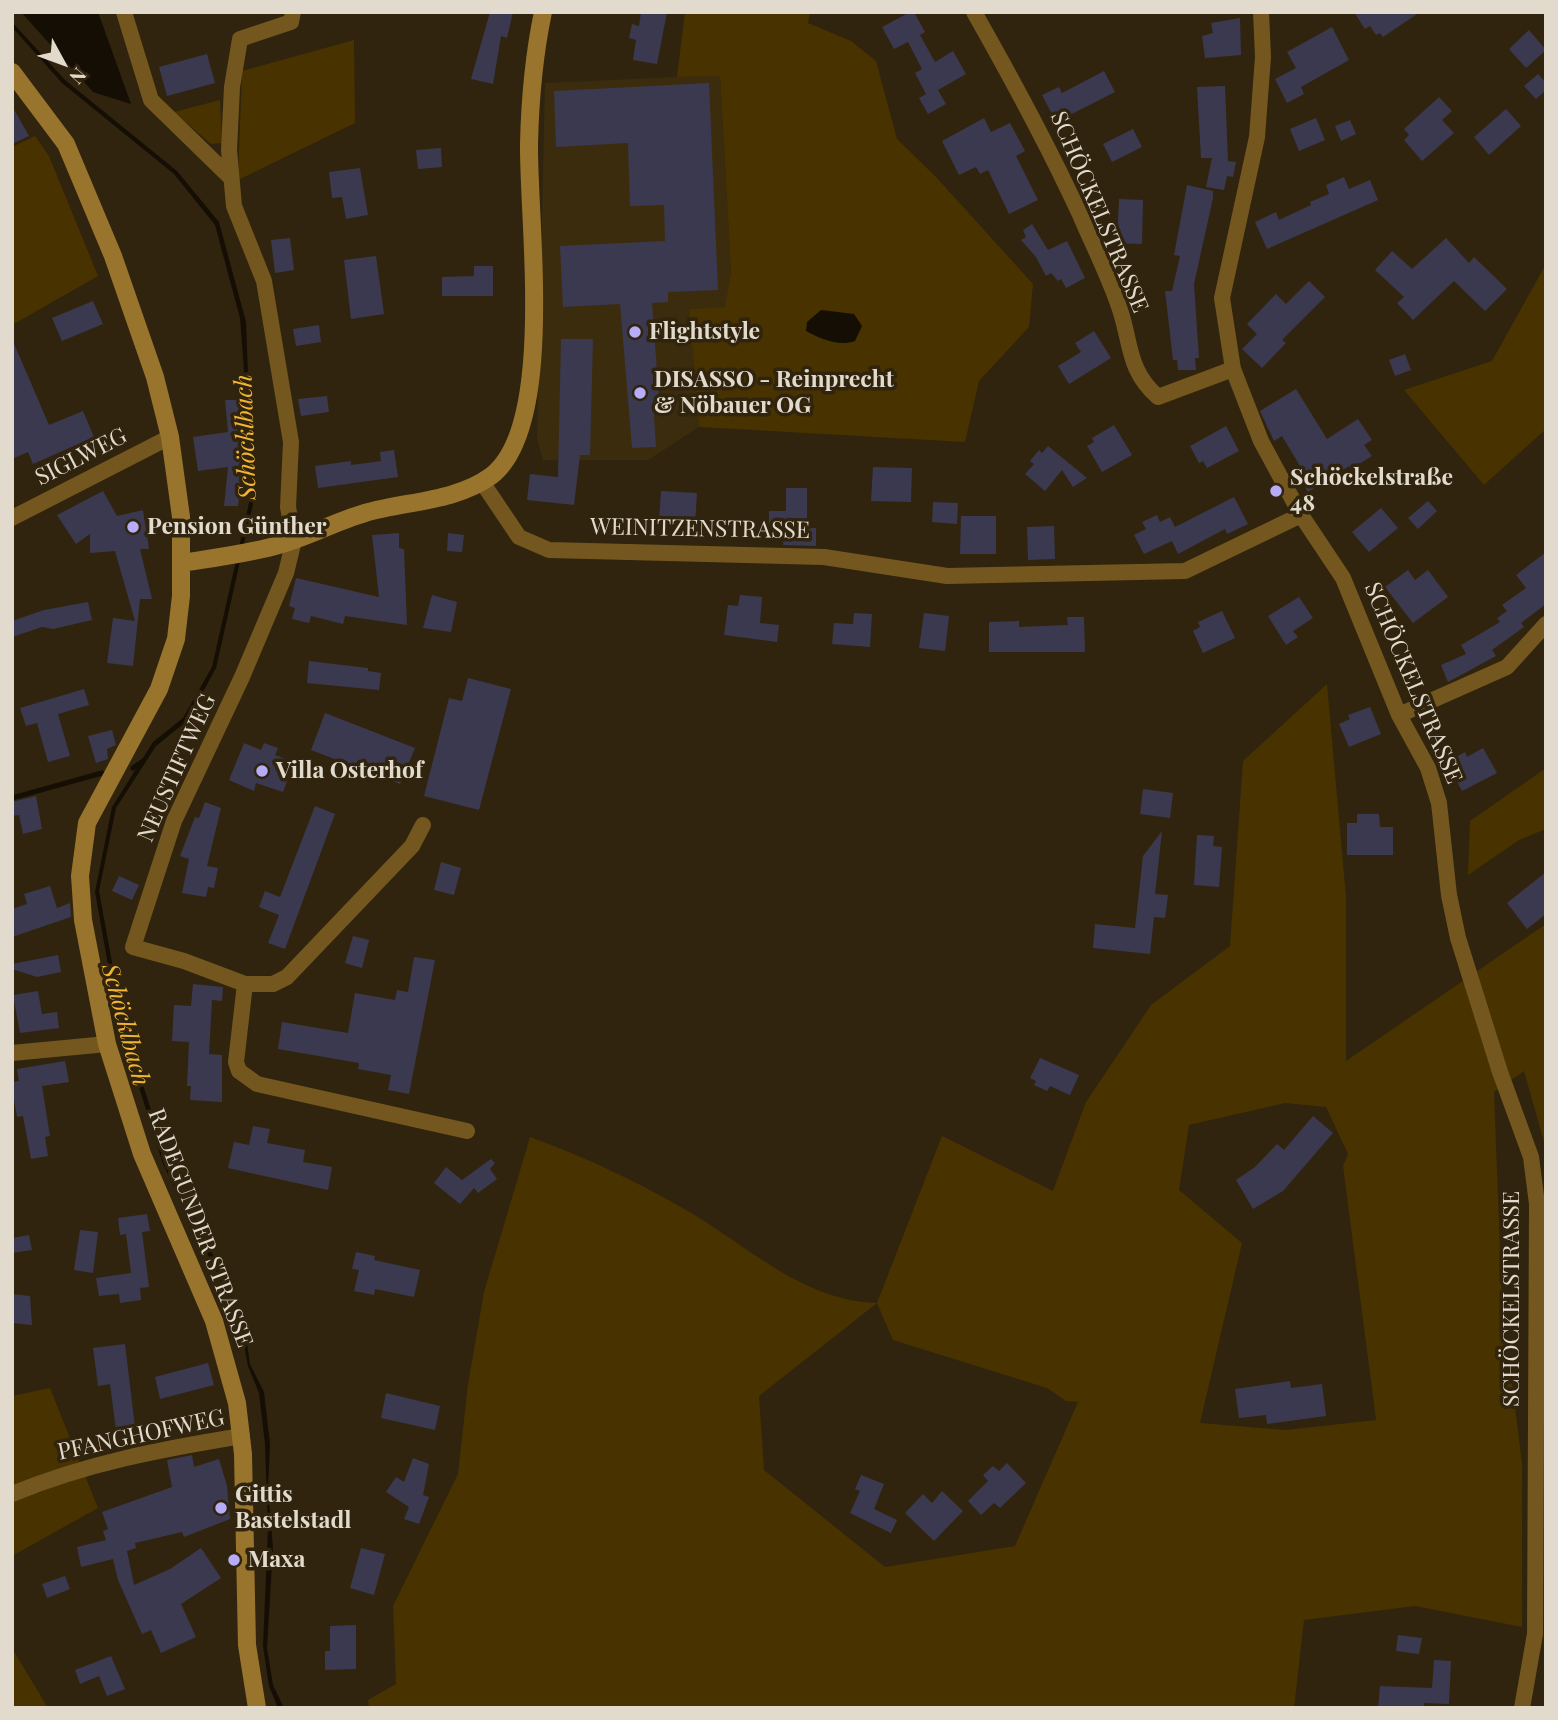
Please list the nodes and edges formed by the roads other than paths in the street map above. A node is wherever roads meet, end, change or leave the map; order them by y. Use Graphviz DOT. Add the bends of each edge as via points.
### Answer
graph roads {
  1 [pos="124,12"];
  2 [pos="293,12"];
  3 [pos="543,12"];
  4 [pos="974,12"];
  5 [pos="1261,12"];
  6 [pos="12,72"];
  7 [pos="231,178"];
  8 [pos="1233,369"];
  9 [pos="170,437"];
  10 [pos="482,482"];
  11 [pos="1301,515"];
  12 [pos="12,518"];
  13 [pos="293,540"];
  14 [pos="182,563"];
  15 [pos="1546,624"];
  16 [pos="1399,715"];
  17 [pos="423,825"];
  18 [pos="245,984"];
  19 [pos="107,1044"];
  20 [pos="12,1053"];
  21 [pos="467,1131"];
  22 [pos="242,1436"];
  23 [pos="12,1494"];
  24 [pos="257,1708"];
  25 [pos="1522,1708"];
  1 -- 7 [label="street" via="151,100"];
  2 -- 7 [label="street" via="291,22 240,39 232,100"];
  3 -- 10 [label="main road" via="535,49 529,142 533,349 527,406 507,461"];
  4 -- 8 [label="street, SCHÖCKELSTRASSE" via="1026,102 1081,218 1118,303 1142,383 1158,397"];
  5 -- 8 [label="street, SCHÖCKELSTRASSE" via="1257,137 1222,298"];
  6 -- 9 [label="main road, RADEGUNDER STRASSE" via="66,144 117,267 155,377"];
  7 -- 13 [label="street" via="234,206 264,281 291,442 288,507"];
  8 -- 11 [label="street, SCHÖCKELSTRASSE" via="1261,441"];
  9 -- 12 [label="street, SIGLWEG"];
  9 -- 14 [label="main road, RADEGUNDER STRASSE"];
  10 -- 11 [label="street, WEINITZENSTRASSE" via="519,537 549,550 824,557 947,576 1185,571"];
  10 -- 13 [label="main road" via="461,492 342,520"];
  11 -- 16 [label="street, SCHÖCKELSTRASSE" via="1343,578"];
  13 -- 14 [label="main road"];
  13 -- 18 [label="street, NEUSTIFTWEG" via="286,573 243,677 174,821 133,947"];
  14 -- 19 [label="main road, RADEGUNDER STRASSE" via="171,660 87,823 82,848 83,920"];
  15 -- 16 [label="street" via="1507,667"];
  16 -- 25 [label="street, SCHÖCKELSTRASSE" via="1428,768 1440,803 1458,939 1531,1157 1537,1204 1535,1634"];
  17 -- 18 [label="street, NEUSTIFTWEG" via="412,846 287,978 273,984"];
  18 -- 21 [label="street" via="236,1062 239,1071 257,1084"];
  19 -- 20 [label="street"];
  19 -- 22 [label="main road, RADEGUNDER STRASSE" via="142,1154 214,1321"];
  22 -- 23 [label="street, PFANGHOFWEG" via="63,1472"];
  22 -- 24 [label="main road, RADEGUNDER STRASSE" via="247,1645"];
}
